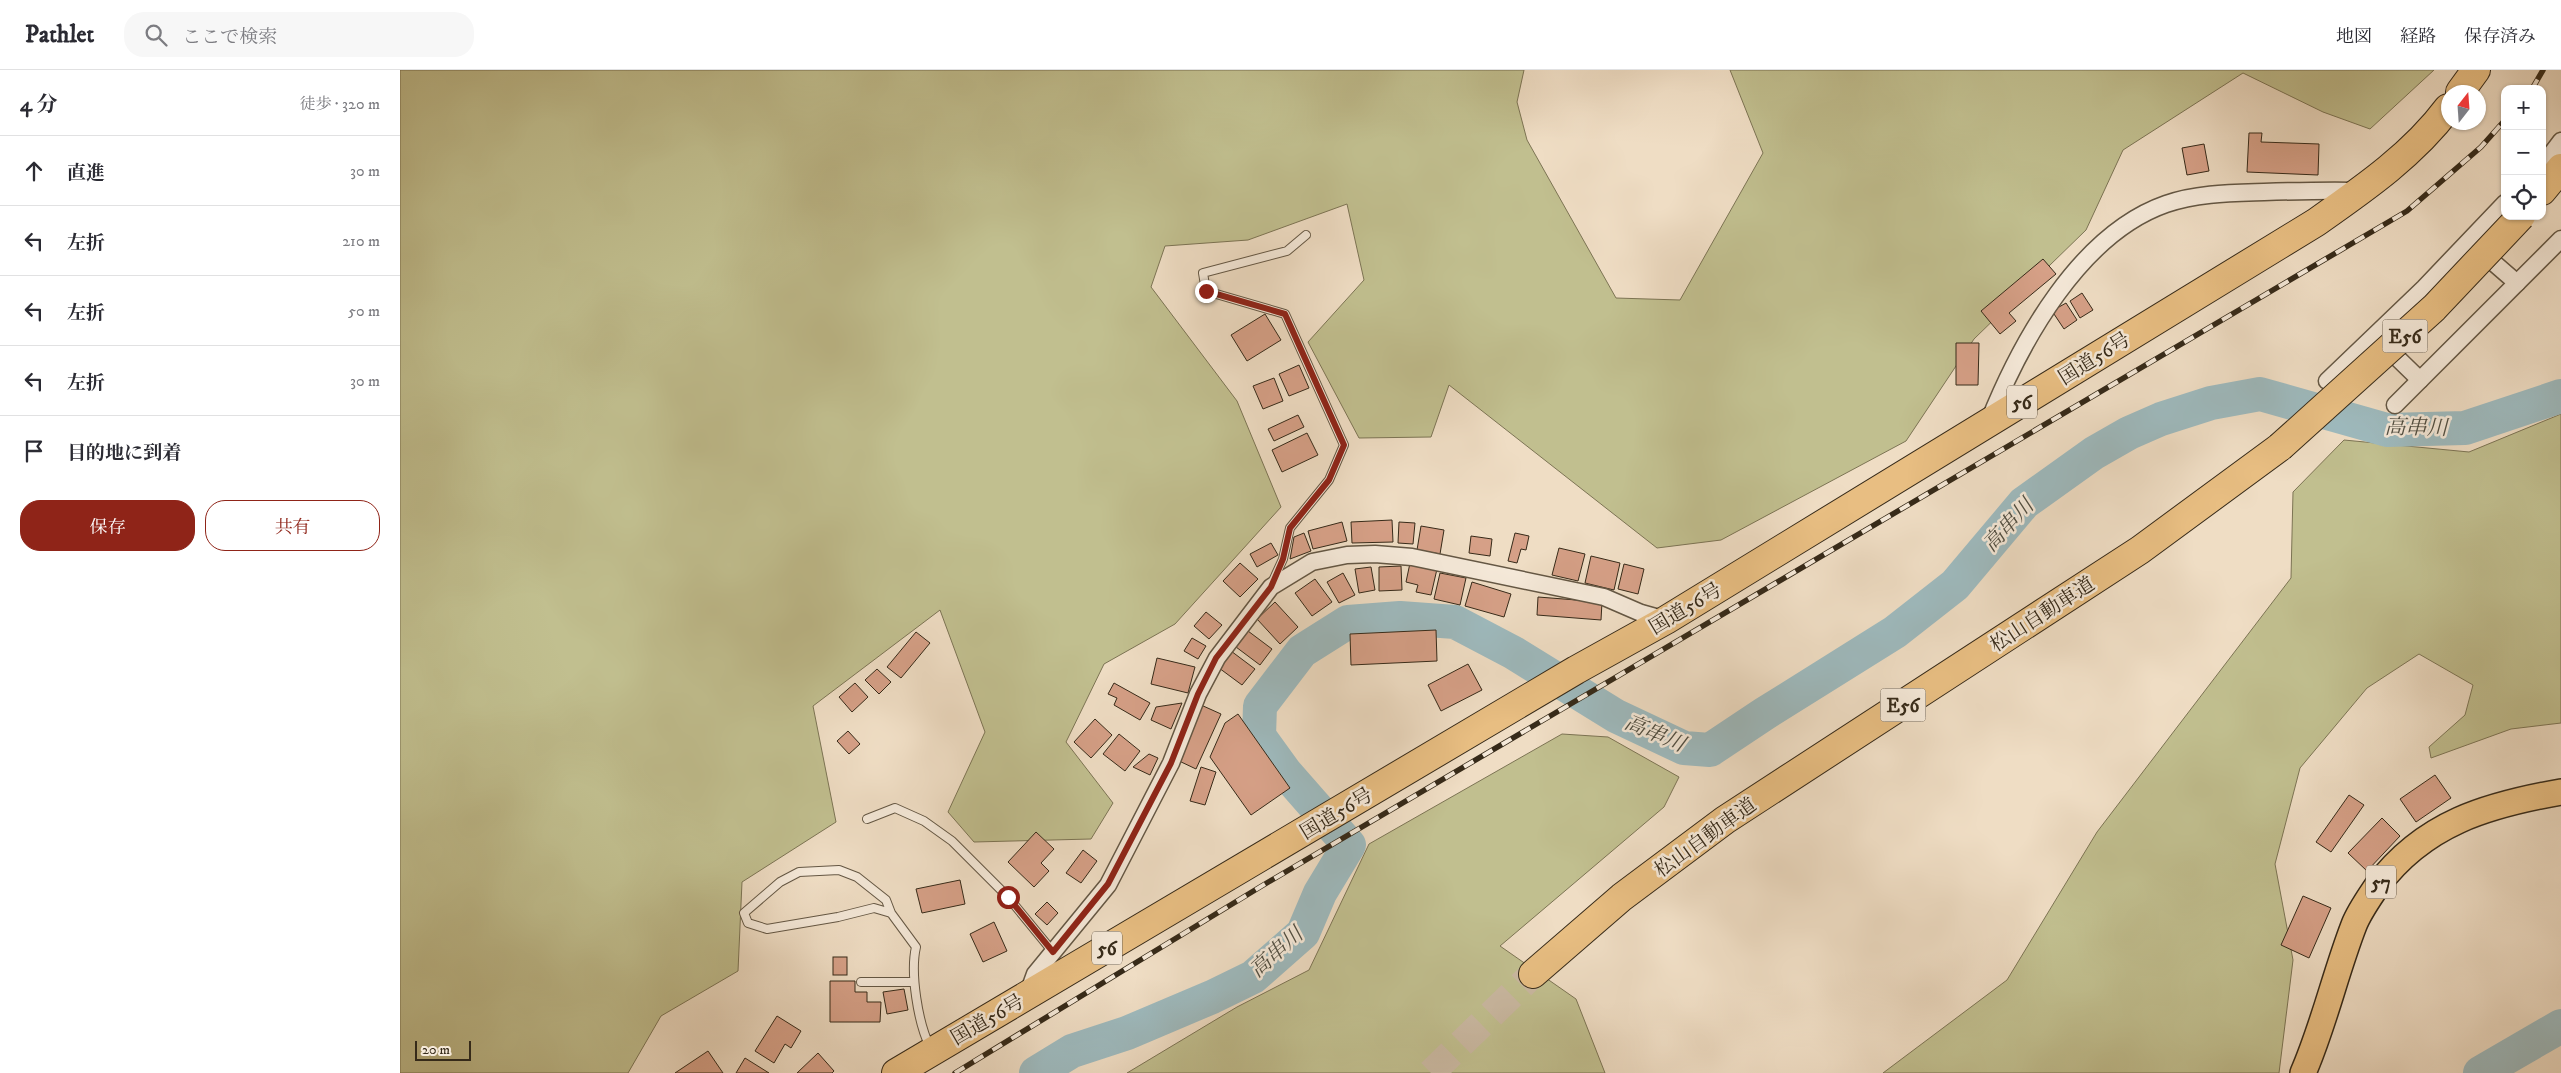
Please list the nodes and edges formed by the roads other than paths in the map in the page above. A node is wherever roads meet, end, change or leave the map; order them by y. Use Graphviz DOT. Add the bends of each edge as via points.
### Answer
graph roads {
  1 [pos="2476,70"];
  2 [pos="2465,85"];
  3 [pos="2441,118"];
  4 [pos="2561,141"];
  5 [pos="2546,161"];
  6 [pos="2561,168"];
  7 [pos="2546,187"];
  8 [pos="2361,190"];
  9 [pos="2501,207"];
  10 [pos="2517,220"];
  11 [pos="1306,235"];
  12 [pos="2561,239"];
  13 [pos="2469,240"];
  14 [pos="2517,283"];
  15 [pos="2375,336"];
  16 [pos="2420,380"];
  17 [pos="2327,381"];
  18 [pos="2395,405"];
  19 [pos="1988,423"];
  20 [pos="1271,587"];
  21 [pos="1666,620"];
  22 [pos="2561,792"];
  23 [pos="867,819"];
  24 [pos="891,913"];
  25 [pos="1053,952"];
  26 [pos="1533,974"];
  27 [pos="861,982"];
  28 [pos="914,982"];
  29 [pos="1027,996"];
  30 [pos="932,1051"];
  31 [pos="896,1073"];
  32 [pos="2303,1073"];
  1 -- 2 [label="highway"];
  3 -- 8 [label="highway, 国道56号 / 56" via="2418,142"];
  4 -- 5 [label="street"];
  6 -- 7 [label="highway"];
  8 -- 19 [label="highway, 国道56号 / 56" via="2314,223"];
  8 -- 19 [label="street" via="2202,196 2167,203 2137,217 2104,242 2049,303 2007,377"];
  9 -- 13 [label="street"];
  10 -- 26 [label="highway, 松山自動車道 / E56, bridge" via="2434,308 2280,447 2140,550 1726,820 1622,897"];
  11 -- 20 [label="lane" via="1287,251 1203,273 1206,291 1285,314 1344,445 1329,480 1290,528 1283,559"];
  12 -- 14 [label="street"];
  13 -- 14 [label="street"];
  13 -- 15 [label="street"];
  14 -- 16 [label="street"];
  15 -- 16 [label="street"];
  15 -- 17 [label="street"];
  16 -- 18 [label="street"];
  19 -- 21 [label="highway, 国道56号 / 56"];
  20 -- 21 [label="street" via="1312,562 1347,555 1412,557 1604,597"];
  20 -- 25 [label="street" via="1216,658 1171,763 1108,884"];
  21 -- 29 [label="highway, 国道56号 / 56" via="1576,670"];
  22 -- 32 [label="main road, 57" via="2495,805 2462,817 2408,851 2388,871 2355,923"];
  23 -- 25 [label="lane" via="895,808 924,820 952,841 1008,897"];
  24 -- 24 [label="lane" via="874,908 767,929 748,924 744,913 780,882 799,872 838,870 857,877 886,900"];
  24 -- 28 [label="lane" via="916,947 912,962"];
  25 -- 29 [label="street" via="1035,974"];
  27 -- 28 [label="lane"];
  28 -- 30 [label="lane" via="926,1040"];
  29 -- 30 [label="highway, 国道56号 / 56"];
  30 -- 31 [label="highway, 国道56号 / 56"];
}
